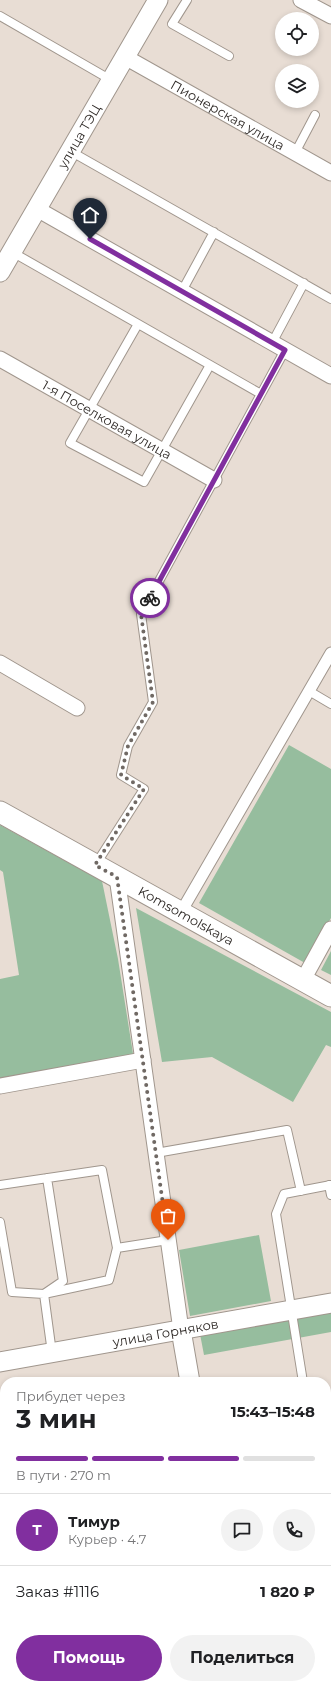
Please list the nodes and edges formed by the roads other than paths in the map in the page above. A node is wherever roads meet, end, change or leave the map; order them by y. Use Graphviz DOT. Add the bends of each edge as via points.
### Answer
graph roads {
  1 [pos="158,0"];
  2 [pos="187,0"];
  3 [pos="301,0"];
  4 [pos="0,16"];
  5 [pos="331,16"];
  6 [pos="229,56"];
  7 [pos="125,57"];
  8 [pos="111,80"];
  9 [pos="315,115"];
  10 [pos="70,151"];
  11 [pos="295,153"];
  12 [pos="331,173"];
  13 [pos="37,208"];
  14 [pos="214,232"];
  15 [pos="12,252"];
  16 [pos="0,272"];
  17 [pos="304,283"];
  18 [pos="182,291"];
  19 [pos="331,299"];
  20 [pos="138,324"];
  21 [pos="279,347"];
  22 [pos="0,359"];
  23 [pos="210,364"];
  24 [pos="331,376"];
  25 [pos="261,394"];
  26 [pos="89,409"];
  27 [pos="161,450"];
  28 [pos="214,480"];
  29 [pos="331,653"];
  30 [pos="0,663"];
  31 [pos="309,691"];
  32 [pos="331,704"];
  33 [pos="77,708"];
  34 [pos="0,812"];
  35 [pos="95,865"];
  36 [pos="117,877"];
  37 [pos="180,912"];
  38 [pos="331,929"];
  39 [pos="303,980"];
  40 [pos="331,996"];
  41 [pos="143,1060"];
  42 [pos="0,1086"];
  43 [pos="156,1153"];
  44 [pos="47,1178"];
  45 [pos="0,1185"];
  46 [pos="330,1185"];
  47 [pos="301,1191"];
  48 [pos="331,1195"];
  49 [pos="0,1222"];
  50 [pos="168,1240"];
  51 [pos="117,1248"];
  52 [pos="44,1294"];
  53 [pos="331,1303"];
  54 [pos="292,1310"];
  55 [pos="181,1330"];
  56 [pos="52,1353"];
  57 [pos="0,1362"];
  58 [pos="189,1377"];
  59 [pos="302,1377"];
  1 -- 7 [label="street, улица ТЭЦ"];
  2 -- 6 [label="lane" via="172,24"];
  3 -- 5 [label="street"];
  4 -- 8 [label="lane"];
  7 -- 8 [label="street, улица ТЭЦ"];
  7 -- 11 [label="street, Пионерская улица"];
  8 -- 10 [label="street, улица ТЭЦ"];
  9 -- 11 [label="lane"];
  10 -- 13 [label="street, улица ТЭЦ"];
  10 -- 14 [label="lane"];
  11 -- 12 [label="street, Пионерская улица"];
  13 -- 15 [label="street, улица ТЭЦ"];
  13 -- 18 [label="street"];
  14 -- 17 [label="lane"];
  14 -- 18 [label="lane"];
  15 -- 16 [label="street, улица ТЭЦ"];
  15 -- 20 [label="lane"];
  17 -- 19 [label="lane"];
  17 -- 21 [label="lane"];
  18 -- 21 [label="street"];
  20 -- 23 [label="lane"];
  20 -- 26 [label="lane"];
  21 -- 24 [label="street"];
  21 -- 25 [label="lane"];
  22 -- 26 [label="street, 1-я Поселковая улица"];
  23 -- 25 [label="lane"];
  23 -- 27 [label="lane"];
  25 -- 28 [label="lane"];
  26 -- 27 [label="street, 1-я Поселковая улица"];
  26 -- 27 [label="lane" via="70,443 144,482"];
  27 -- 28 [label="street, 1-я Поселковая улица"];
  28 -- 35 [label="lane" via="141,614 153,702 128,746 121,775 144,789"];
  29 -- 31 [label="street"];
  30 -- 33 [label="street"];
  31 -- 32 [label="lane"];
  31 -- 37 [label="street"];
  34 -- 35 [label="main road, Komsomolskaya"];
  35 -- 36 [label="main road, Komsomolskaya"];
  36 -- 37 [label="main road, Komsomolskaya"];
  36 -- 41 [label="street"];
  37 -- 39 [label="main road, Komsomolskaya"];
  38 -- 39 [label="street"];
  39 -- 40 [label="main road, Komsomolskaya"];
  41 -- 42 [label="street"];
  41 -- 43 [label="street"];
  43 -- 47 [label="lane" via="287,1130"];
  43 -- 50 [label="street"];
  44 -- 45 [label="lane"];
  44 -- 51 [label="lane" via="102,1170"];
  44 -- 52 [label="lane" via="63,1281"];
  46 -- 47 [label="lane"];
  46 -- 48 [label="lane"];
  47 -- 54 [label="lane" via="284,1194 276,1214"];
  49 -- 52 [label="lane" via="12,1292"];
  50 -- 51 [label="lane"];
  50 -- 55 [label="street"];
  51 -- 52 [label="lane" via="109,1280"];
  52 -- 56 [label="lane"];
  53 -- 54 [label="street, улица Горняков"];
  54 -- 55 [label="street, улица Горняков"];
  54 -- 59 [label="lane"];
  55 -- 56 [label="street, улица Горняков"];
  55 -- 58 [label="street"];
  56 -- 57 [label="street, улица Горняков"];
}
